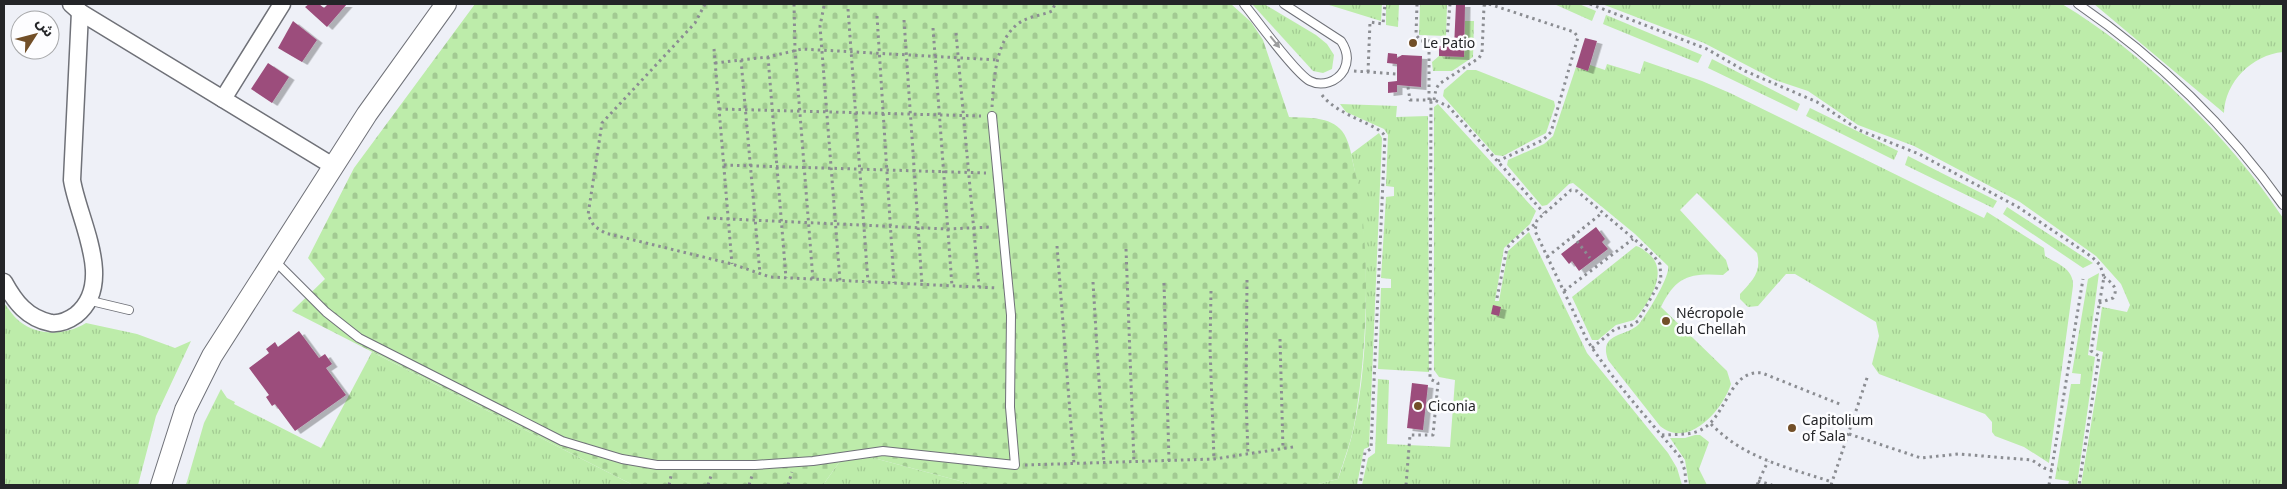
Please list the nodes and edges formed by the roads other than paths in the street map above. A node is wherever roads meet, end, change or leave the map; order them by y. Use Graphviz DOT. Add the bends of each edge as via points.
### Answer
graph roads {
  1 [pos="446,4"];
  2 [pos="1244,4"];
  3 [pos="1284,4"];
  4 [pos="2078,4"];
  5 [pos="276,6"];
  6 [pos="76,8"];
  7 [pos="223,99"];
  8 [pos="992,116"];
  9 [pos="333,166"];
  10 [pos="2283,205"];
  11 [pos="273,259"];
  12 [pos="4,282"];
  13 [pos="87,300"];
  14 [pos="129,310"];
  15 [pos="161,485"];
  1 -- 9 [label="street"];
  2 -- 3 [label="lane, one-way" via="1303,76 1317,83 1332,81 1343,70 1347,55 1342,40"];
  4 -- 10 [label="lane" via="2151,60 2205,110 2230,136"];
  5 -- 7 [label="street"];
  6 -- 7 [label="street"];
  6 -- 13 [label="street" via="72,165 74,195 94,260"];
  7 -- 9 [label="street"];
  8 -- 11 [label="lane" via="1011,324 1010,418 1016,465 883,451 756,465 657,465 622,459 562,441 359,338 326,312"];
  9 -- 11 [label="street"];
  11 -- 15 [label="street" via="197,382 174,438"];
  12 -- 13 [label="street" via="19,306 45,322 56,324 69,320 80,312"];
  13 -- 14 [label="lane"];
}
